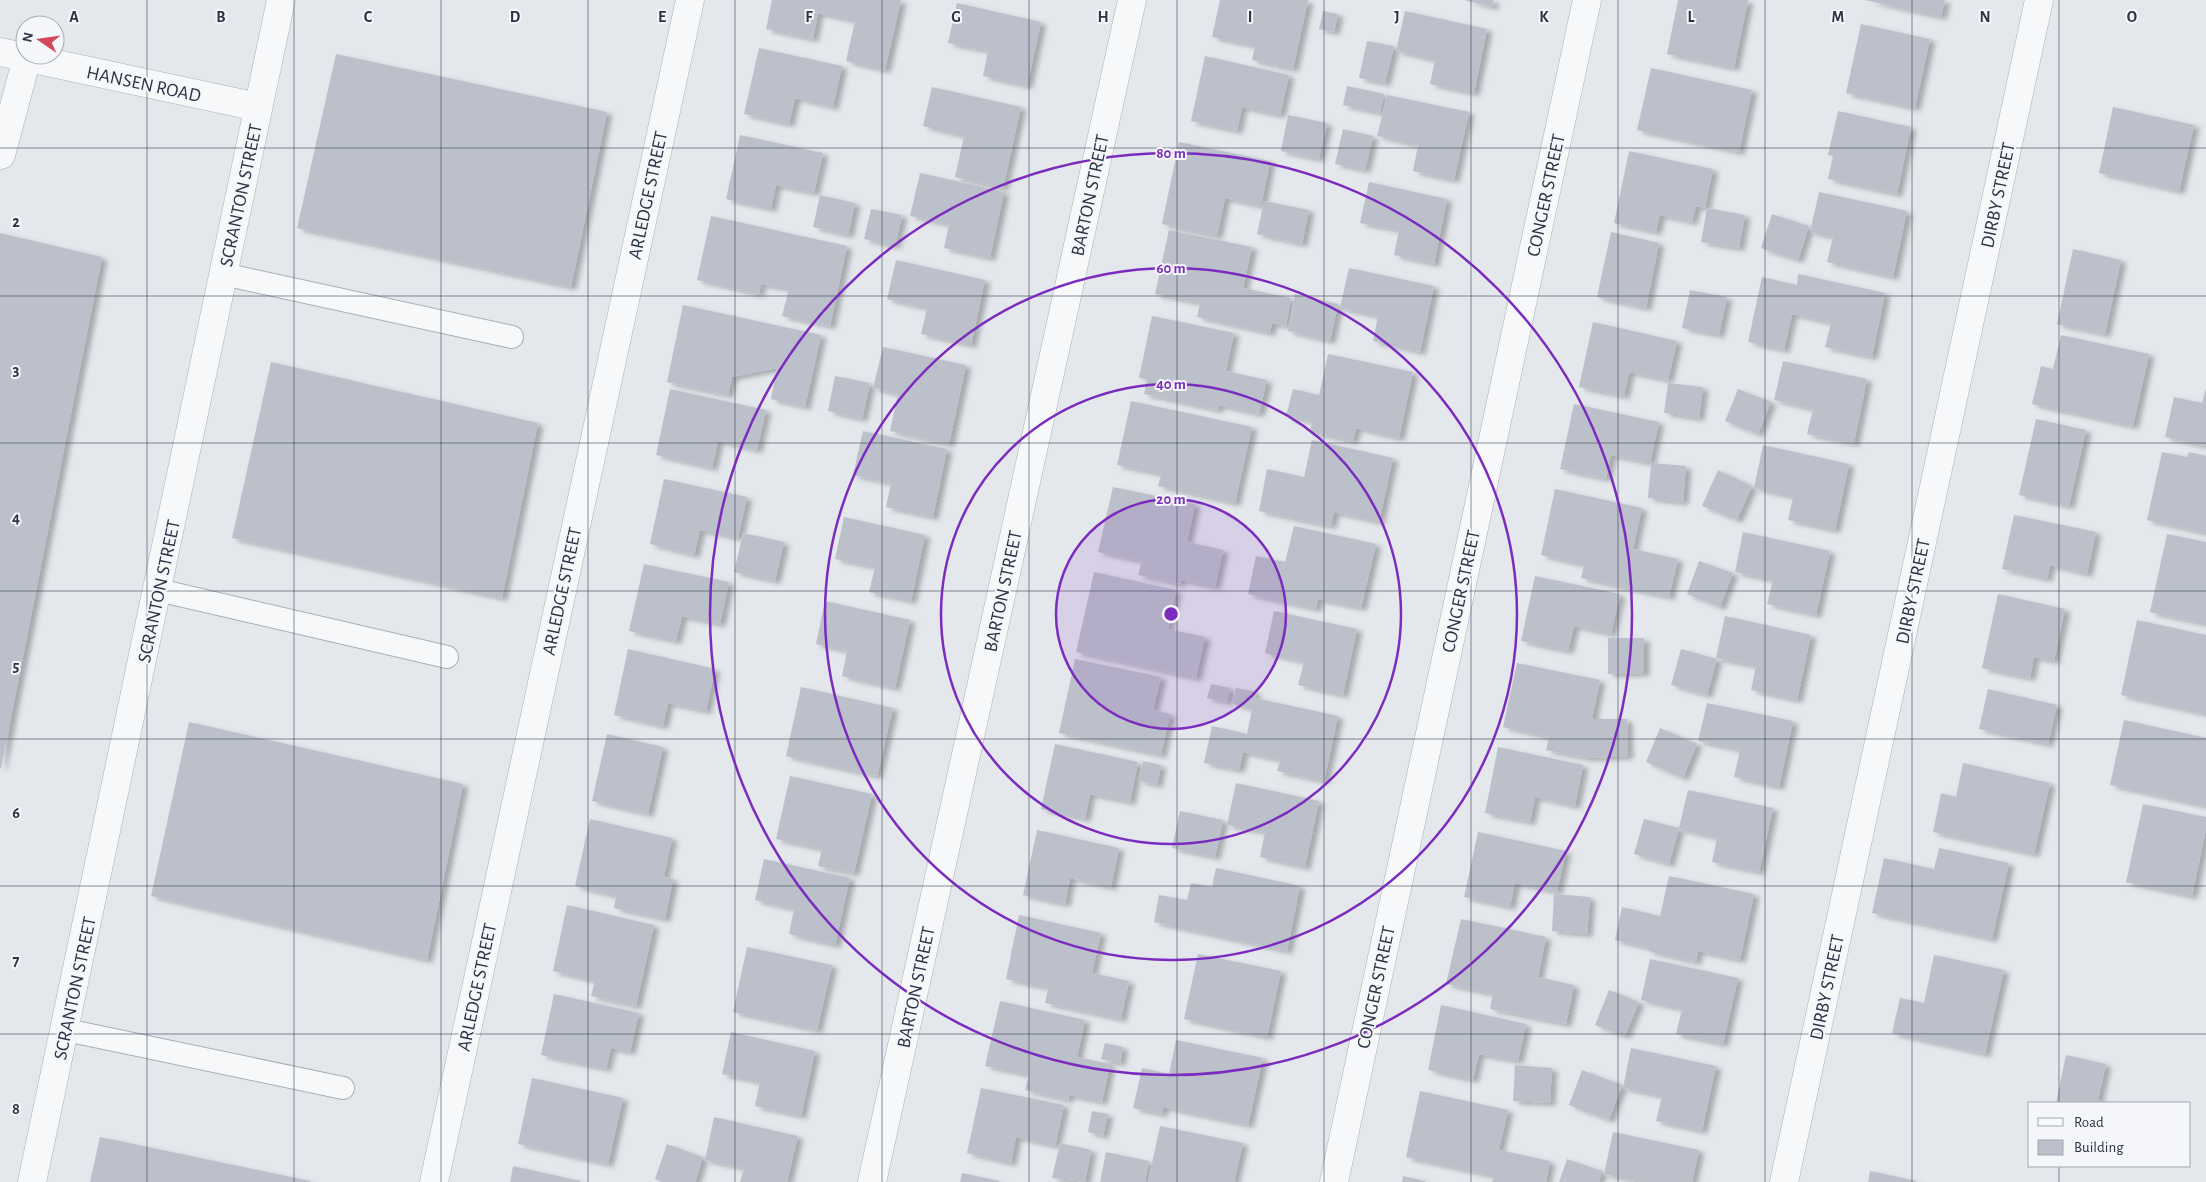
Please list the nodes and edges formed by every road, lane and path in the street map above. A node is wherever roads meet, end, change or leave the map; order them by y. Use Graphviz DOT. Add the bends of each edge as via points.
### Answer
graph roads {
  1 [pos="282,0"];
  2 [pos="690,0"];
  3 [pos="1132,0"];
  4 [pos="1587,0"];
  5 [pos="2039,0"];
  6 [pos="0,52"];
  7 [pos="15,55"];
  8 [pos="25,65"];
  9 [pos="60,65"];
  10 [pos="258,107"];
  11 [pos="1,155"];
  12 [pos="223,274"];
  13 [pos="512,337"];
  14 [pos="158,590"];
  15 [pos="447,657"];
  16 [pos="66,1030"];
  17 [pos="343,1088"];
  18 [pos="32,1182"];
  19 [pos="434,1182"];
  20 [pos="872,1182"];
  21 [pos="1334,1182"];
  22 [pos="1784,1182"];
  1 -- 10 [label="street, SCRANTON STREET"];
  2 -- 19 [label="street, ARLEDGE STREET"];
  3 -- 20 [label="street, BARTON STREET"];
  4 -- 21 [label="street, CONGER STREET"];
  5 -- 22 [label="street, DIRBY STREET"];
  6 -- 7 [label="street, HANSEN ROAD"];
  8 -- 11 [label="street"];
  9 -- 10 [label="street, HANSEN ROAD"];
  10 -- 12 [label="street, SCRANTON STREET"];
  12 -- 13 [label="lane"];
  12 -- 14 [label="street, SCRANTON STREET"];
  14 -- 15 [label="lane"];
  14 -- 16 [label="street, SCRANTON STREET"];
  16 -- 17 [label="lane"];
  16 -- 18 [label="street, SCRANTON STREET"];
}
